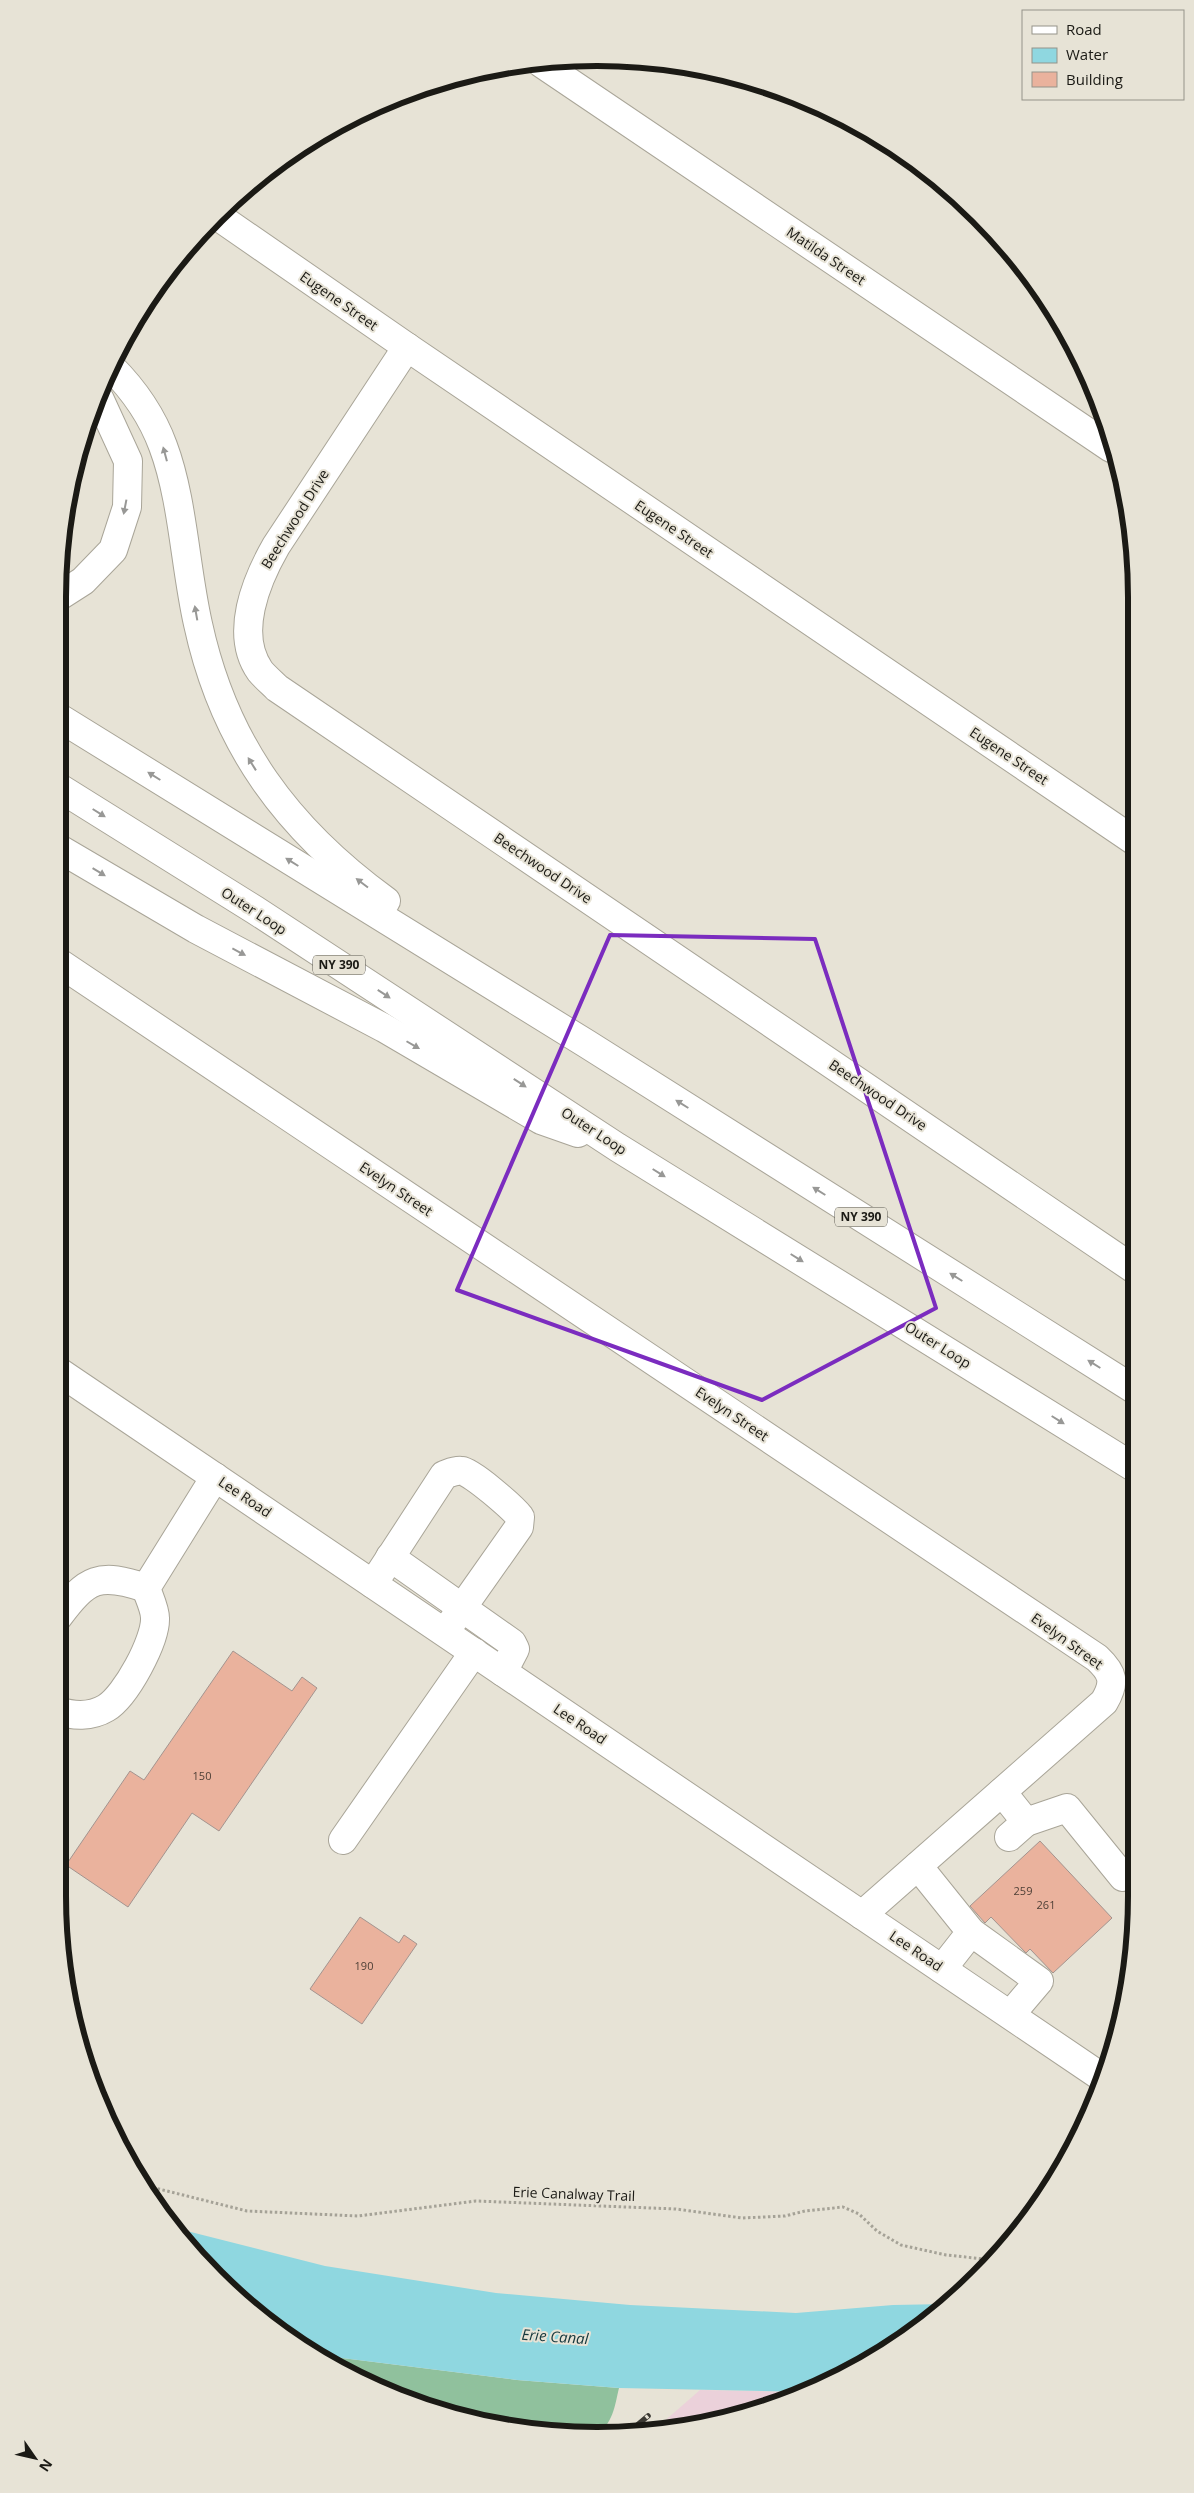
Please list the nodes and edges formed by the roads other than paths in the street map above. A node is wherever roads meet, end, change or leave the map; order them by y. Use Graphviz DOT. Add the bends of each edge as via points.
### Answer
graph roads {
  1 [pos="549,69"];
  2 [pos="224,220"];
  3 [pos="406,347"];
  4 [pos="116,374"];
  5 [pos="102,405"];
  6 [pos="1105,444"];
  7 [pos="66,592"];
  8 [pos="66,722"];
  9 [pos="66,792"];
  10 [pos="1128,837"];
  11 [pos="66,853"];
  12 [pos="66,967"];
  13 [pos="587,1044"];
  14 [pos="618,1147"];
  15 [pos="1128,1265"];
  16 [pos="66,1376"];
  17 [pos="1128,1386"];
  18 [pos="1128,1464"];
  19 [pos="215,1478"];
  20 [pos="390,1557"];
  21 [pos="373,1584"];
  22 [pos="146,1588"];
  23 [pos="66,1606"];
  24 [pos="463,1607"];
  25 [pos="445,1632"];
  26 [pos="474,1652"];
  27 [pos="503,1672"];
  28 [pos="66,1713"];
  29 [pos="1002,1792"];
  30 [pos="343,1840"];
  31 [pos="918,1866"];
  32 [pos="1123,1877"];
  33 [pos="862,1915"];
  34 [pos="971,1932"];
  35 [pos="942,1969"];
  36 [pos="1011,2014"];
  37 [pos="1097,2074"];
  1 -- 6 [label="main road, Matilda Street"];
  2 -- 3 [label="main road, Eugene Street"];
  3 -- 10 [label="main road, Eugene Street"];
  3 -- 15 [label="main road, Beechwood Drive" via="262,572 249,624 251,650 260,671 277,688"];
  13 -- 4 [label="main road, one-way" via="350,874 297,822 256,770 223,710 212,678 198,624 176,496 163,446 142,405"];
  5 -- 7 [label="main road, one-way" via="128,461 127,507 113,550 84,581"];
  13 -- 8 [label="main road, NY 390, one-way"];
  9 -- 14 [label="main road, Outer Loop / NY 390, one-way" via="255,910"];
  11 -- 14 [label="main road, one-way" via="196,929 384,1028 541,1120"];
  12 -- 29 [label="main road, Evelyn Street" via="1097,1658 1112,1679 1111,1691 1104,1702"];
  17 -- 13 [label="main road, NY 390, one-way"];
  14 -- 18 [label="main road, Outer Loop / NY 390, one-way"];
  16 -- 19 [label="main road, Lee Road"];
  19 -- 21 [label="main road, Lee Road"];
  19 -- 22 [label="main road"];
  20 -- 21 [label="main road"];
  20 -- 24 [label="main road"];
  20 -- 24 [label="main road" via="444,1475 464,1471 513,1508 520,1517 520,1527"];
  21 -- 25 [label="main road, Lee Road"];
  22 -- 23 [label="main road" via="120,1579 92,1582"];
  22 -- 28 [label="main road" via="155,1617 149,1647 131,1680 107,1708 83,1716"];
  24 -- 25 [label="main road"];
  24 -- 27 [label="main road" via="512,1643 515,1648"];
  25 -- 26 [label="main road, Lee Road"];
  26 -- 27 [label="main road, Lee Road"];
  26 -- 30 [label="main road"];
  27 -- 33 [label="main road, Lee Road"];
  29 -- 31 [label="main road, Evelyn Street"];
  29 -- 32 [label="main road" via="1018,1830 1067,1808"];
  31 -- 33 [label="main road, Evelyn Street"];
  31 -- 34 [label="main road"];
  33 -- 35 [label="main road, Lee Road"];
  34 -- 35 [label="main road"];
  34 -- 36 [label="main road" via="1040,1981"];
  35 -- 36 [label="main road, Lee Road"];
  36 -- 37 [label="main road, Lee Road"];
}
